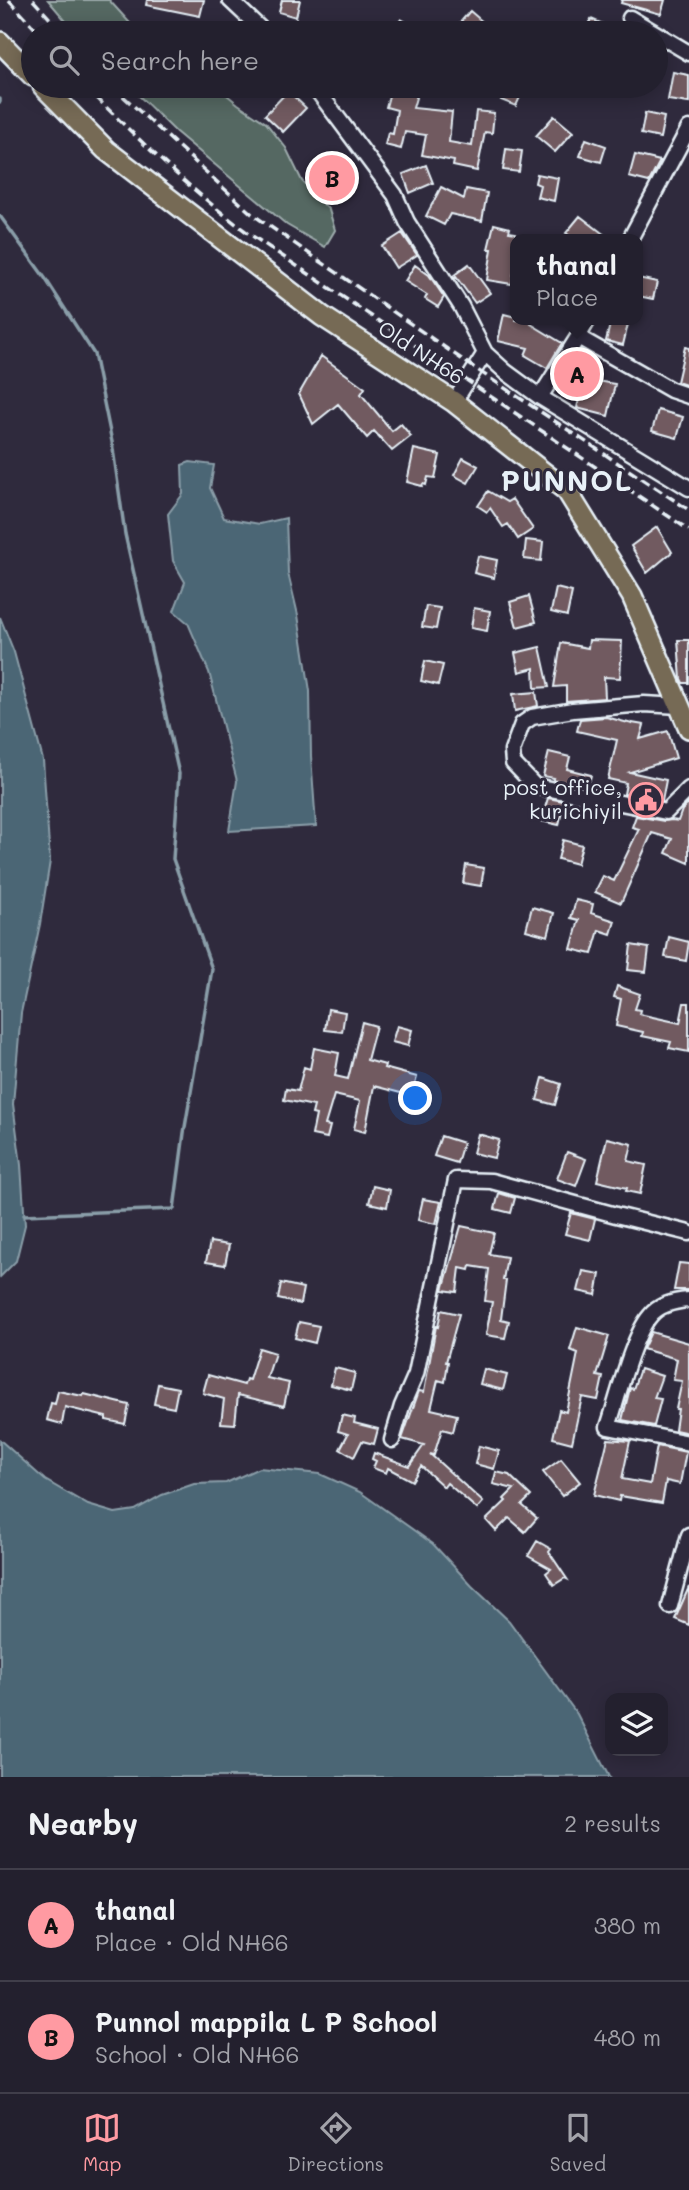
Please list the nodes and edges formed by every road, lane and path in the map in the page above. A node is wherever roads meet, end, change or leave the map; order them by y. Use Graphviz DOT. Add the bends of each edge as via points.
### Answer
graph roads {
  1 [pos="230,0"];
  2 [pos="631,18"];
  3 [pos="252,21"];
  4 [pos="636,21"];
  5 [pos="668,40"];
  6 [pos="0,42"];
  7 [pos="689,53"];
  8 [pos="21,64"];
  9 [pos="55,98"];
  10 [pos="323,98"];
  11 [pos="689,128"];
  12 [pos="633,234"];
  13 [pos="585,325"];
  14 [pos="579,337"];
  15 [pos="485,354"];
  16 [pos="689,396"];
  17 [pos="540,397"];
  18 [pos="454,402"];
  19 [pos="689,488"];
  20 [pos="680,706"];
  21 [pos="689,727"];
  22 [pos="689,789"];
  23 [pos="689,1233"];
  24 [pos="689,1300"];
  25 [pos="392,1440"];
  26 [pos="689,1443"];
  27 [pos="689,1535"];
  28 [pos="670,1606"];
  1 -- 3 [label="street"];
  2 -- 4 [label="street"];
  5 -- 7 [label="street"];
  6 -- 8 [label="main road"];
  9 -- 18 [label="main road, Old NH66" via="106,150 322,316"];
  10 -- 15 [label="street" via="395,195"];
  11 -- 12 [label="street"];
  13 -- 14 [label="street"];
  14 -- 16 [label="street"];
  14 -- 17 [label="street"];
  15 -- 17 [label="street"];
  15 -- 18 [label="street"];
  17 -- 19 [label="street"];
  18 -- 20 [label="main road, Old NH66" via="567,491 632,596"];
  20 -- 21 [label="main road, Old NH66"];
  20 -- 22 [label="street" via="644,704 532,718 522,724 512,751 513,763 535,786 666,811"];
  23 -- 25 [label="street" via="491,1181 456,1181 416,1374"];
  24 -- 26 [label="street" via="667,1304 651,1314 639,1332 608,1427"];
  27 -- 28 [label="street"];
}
